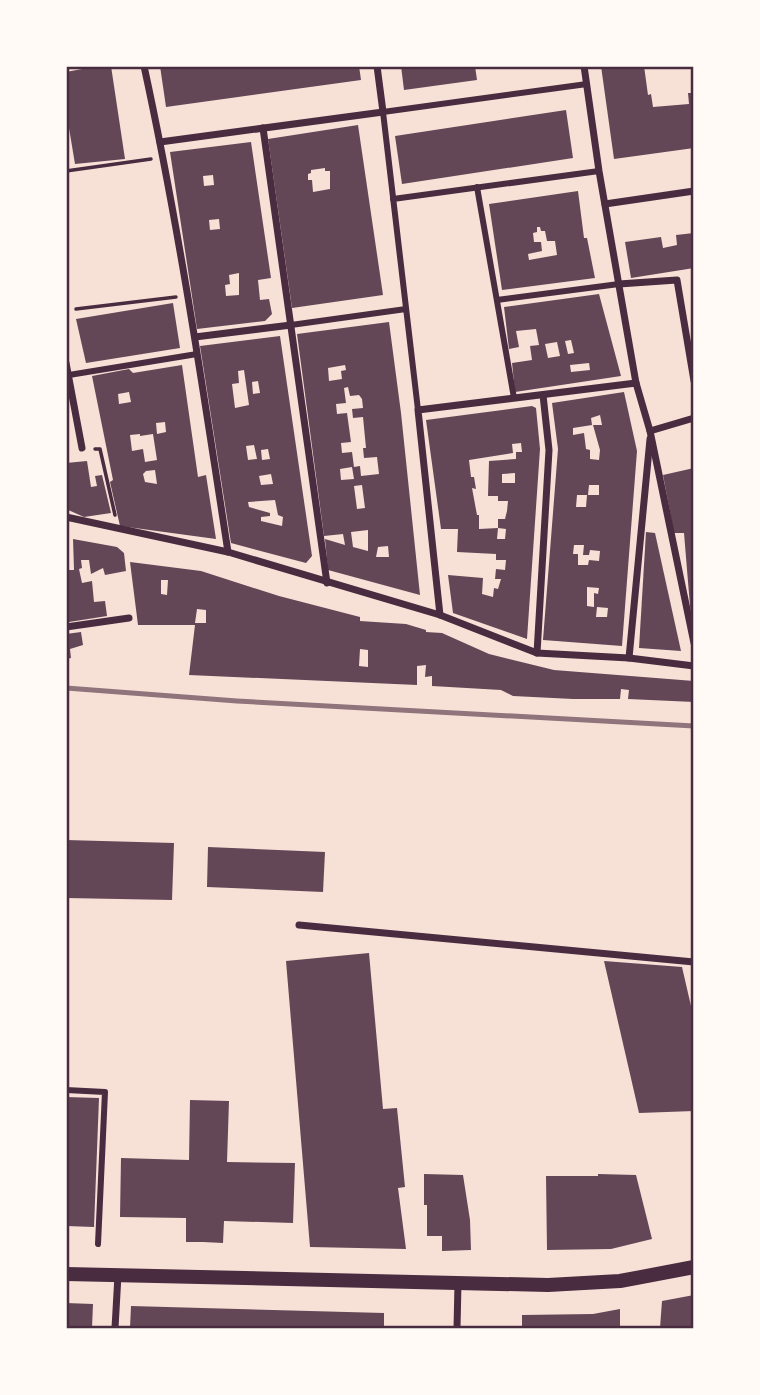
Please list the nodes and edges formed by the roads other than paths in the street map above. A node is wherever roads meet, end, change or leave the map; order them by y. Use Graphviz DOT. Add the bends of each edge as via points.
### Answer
graph roads {
  1 [pos="144,66"];
  2 [pos="377,66"];
  3 [pos="584,66"];
  4 [pos="587,84"];
  5 [pos="383,112"];
  6 [pos="263,128"];
  7 [pos="160,142"];
  8 [pos="599,172"];
  9 [pos="477,187"];
  10 [pos="694,191"];
  11 [pos="393,199"];
  12 [pos="605,204"];
  13 [pos="619,284"];
  14 [pos="497,300"];
  15 [pos="406,309"];
  16 [pos="291,325"];
  17 [pos="195,337"];
  18 [pos="197,354"];
  19 [pos="66,363"];
  20 [pos="69,375"];
  21 [pos="694,381"];
  22 [pos="636,383"];
  23 [pos="543,395"];
  24 [pos="514,398"];
  25 [pos="418,410"];
  26 [pos="694,418"];
  27 [pos="650,431"];
  28 [pos="82,448"];
  29 [pos="66,517"];
  30 [pos="228,552"];
  31 [pos="327,583"];
  32 [pos="440,615"];
  33 [pos="129,618"];
  34 [pos="66,627"];
  35 [pos="694,643"];
  36 [pos="537,653"];
  37 [pos="629,658"];
  38 [pos="694,666"];
  39 [pos="299,925"];
  40 [pos="693,963"];
  41 [pos="66,1090"];
  42 [pos="98,1244"];
  43 [pos="694,1267"];
  44 [pos="66,1274"];
  45 [pos="118,1275"];
  46 [pos="458,1283"];
  47 [pos="115,1328"];
  48 [pos="457,1328"];
  1 -- 7 [label="street"];
  2 -- 5 [label="street"];
  3 -- 4 [label="street"];
  4 -- 5 [label="street"];
  4 -- 8 [label="street"];
  5 -- 6 [label="street"];
  5 -- 11 [label="street"];
  6 -- 7 [label="street"];
  6 -- 16 [label="street"];
  7 -- 17 [label="street"];
  8 -- 9 [label="street"];
  8 -- 12 [label="street"];
  9 -- 11 [label="street"];
  9 -- 14 [label="street"];
  10 -- 12 [label="street"];
  11 -- 15 [label="street"];
  12 -- 13 [label="street"];
  13 -- 14 [label="street"];
  13 -- 21 [label="street" via="677,280"];
  13 -- 22 [label="street"];
  14 -- 24 [label="street"];
  15 -- 16 [label="street"];
  15 -- 25 [label="street"];
  16 -- 17 [label="street"];
  16 -- 31 [label="street"];
  17 -- 18 [label="street"];
  18 -- 20 [label="street"];
  18 -- 30 [label="street"];
  19 -- 20 [label="street"];
  20 -- 28 [label="street"];
  22 -- 23 [label="street"];
  22 -- 27 [label="street"];
  23 -- 24 [label="street"];
  23 -- 36 [label="street" via="549,450"];
  24 -- 25 [label="street"];
  25 -- 32 [label="street"];
  26 -- 27 [label="street"];
  27 -- 35 [label="street"];
  27 -- 37 [label="street"];
  29 -- 30 [label="street"];
  30 -- 31 [label="street"];
  31 -- 32 [label="street"];
  32 -- 36 [label="street"];
  33 -- 34 [label="street"];
  36 -- 37 [label="street"];
  37 -- 38 [label="street"];
  39 -- 40 [label="street"];
  41 -- 42 [label="street" via="105,1092"];
  43 -- 46 [label="main road" via="604,1283"];
  44 -- 45 [label="main road"];
  45 -- 46 [label="main road"];
  45 -- 47 [label="street"];
  46 -- 48 [label="street"];
}
